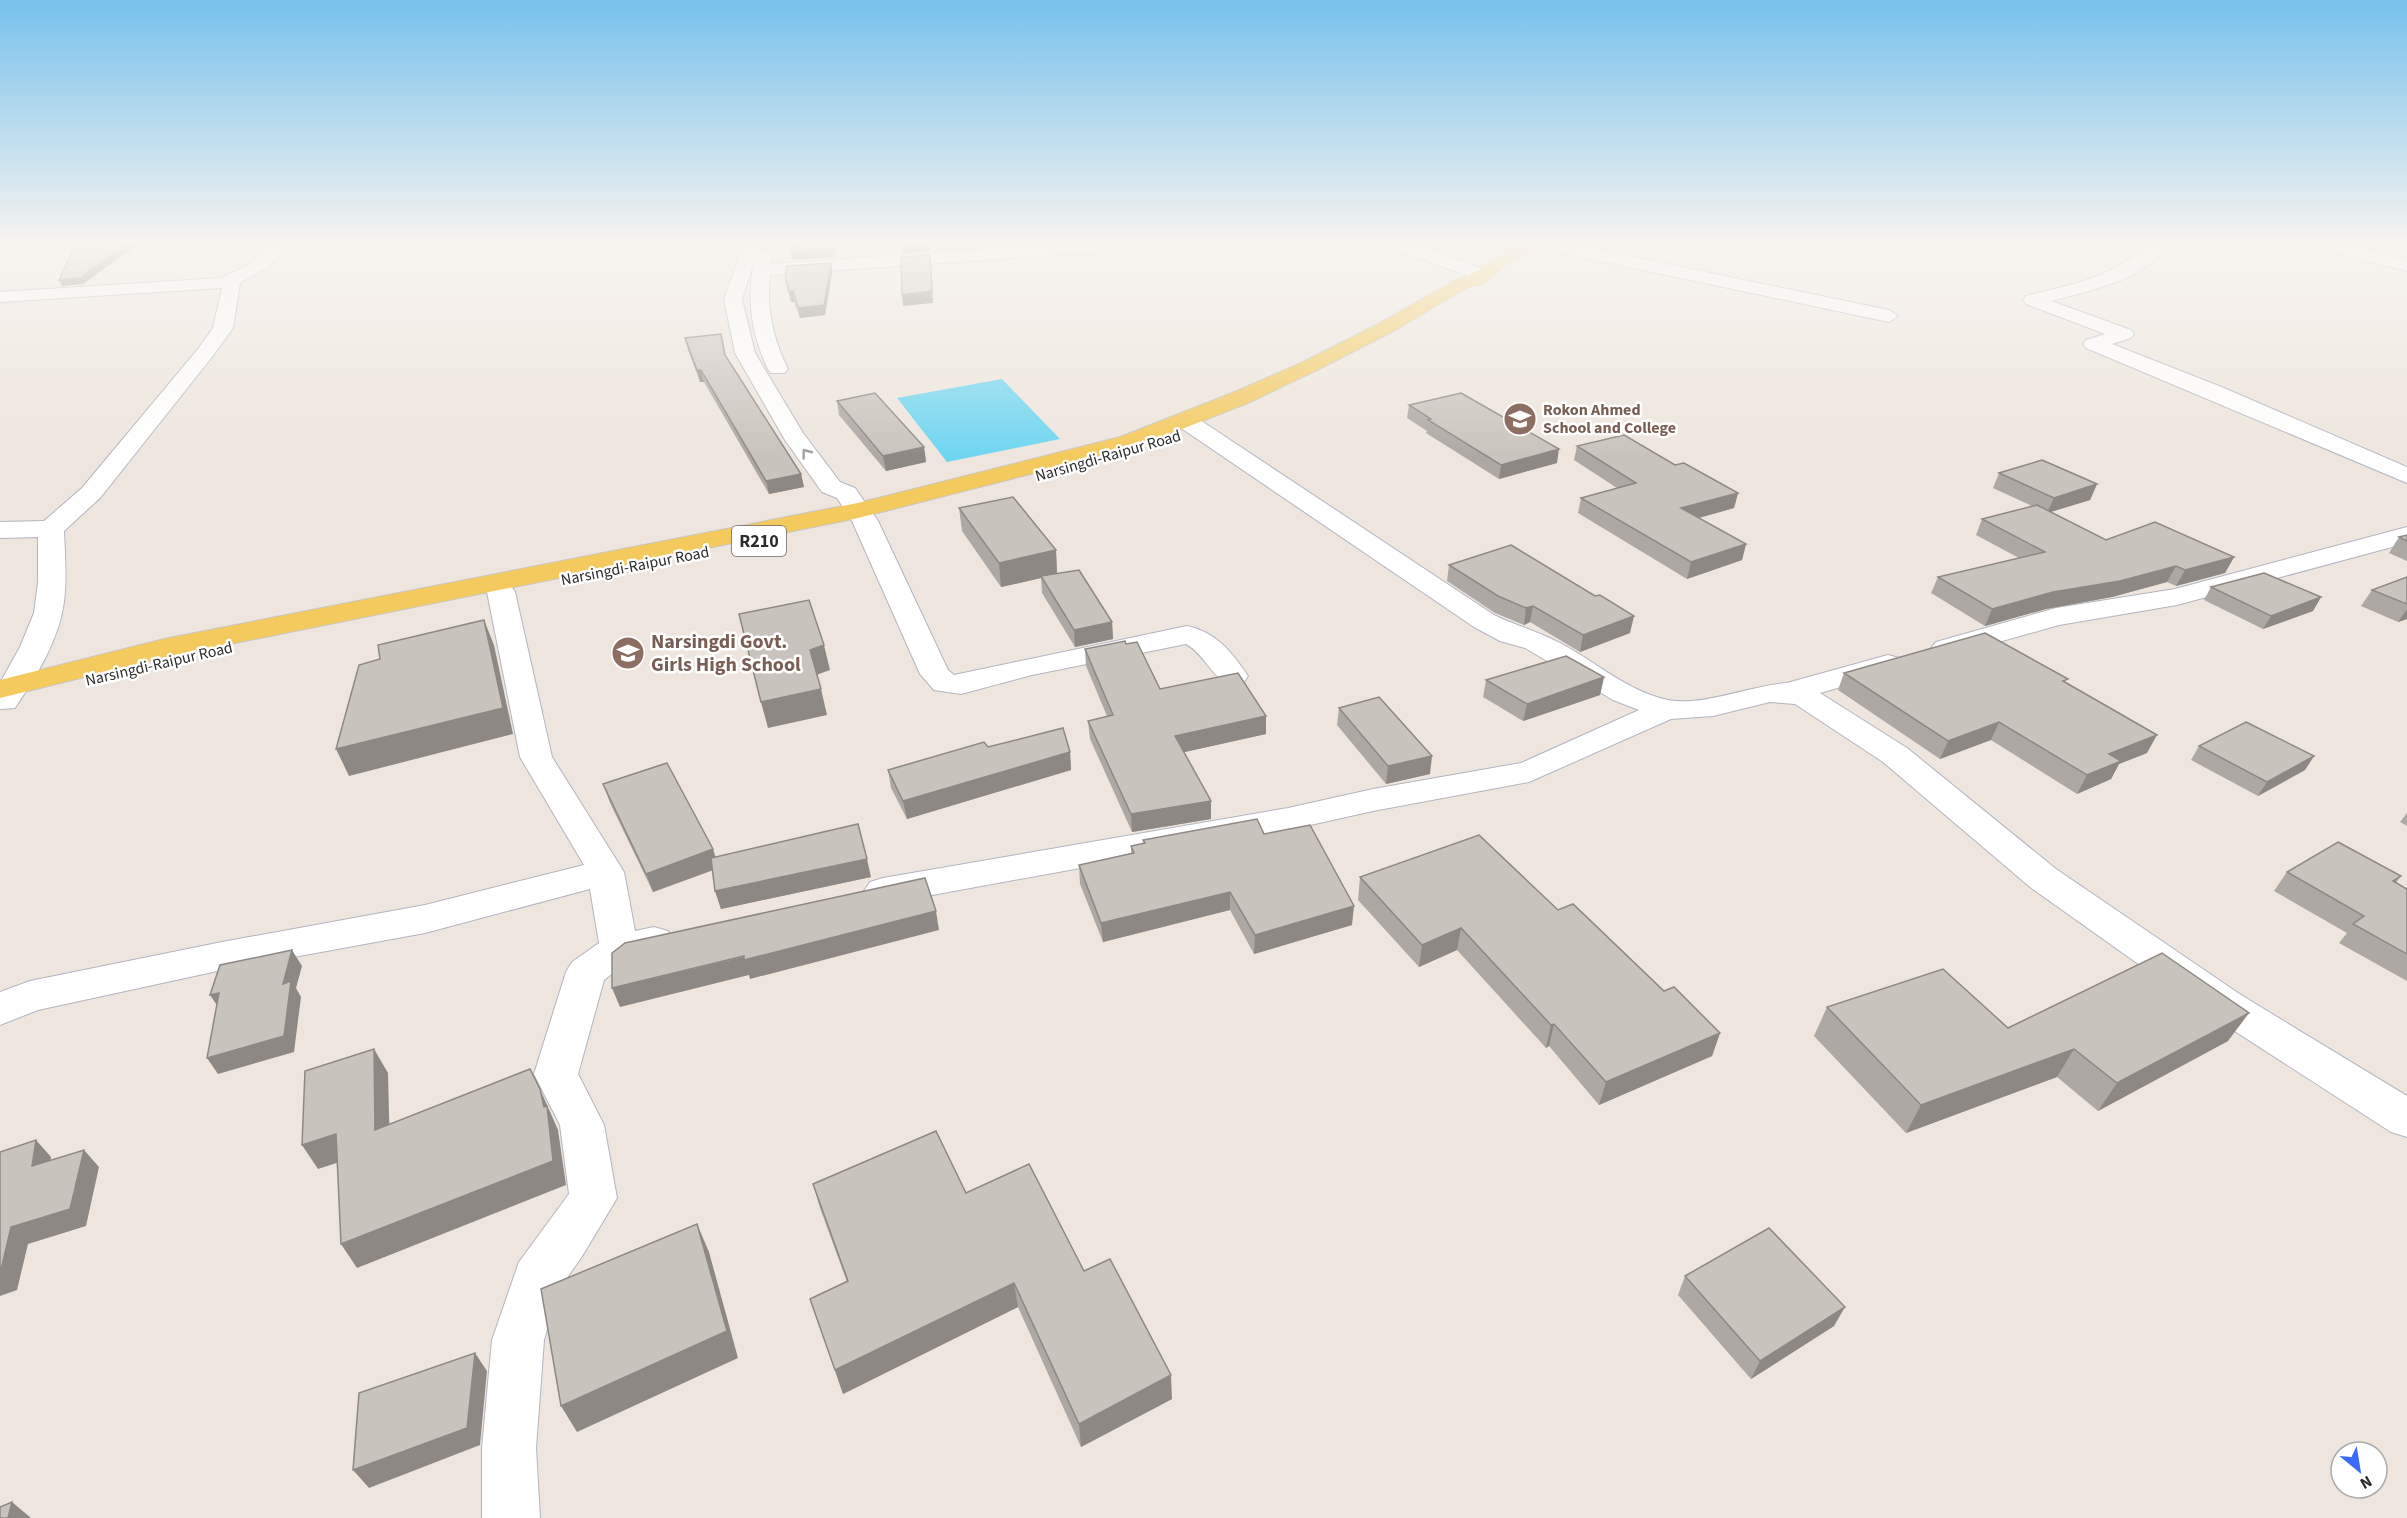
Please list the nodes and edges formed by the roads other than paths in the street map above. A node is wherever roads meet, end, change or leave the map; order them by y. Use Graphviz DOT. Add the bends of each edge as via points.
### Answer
graph roads {
  1 [pos="226,315"];
  2 [pos="737,315"];
  3 [pos="761,315"];
  4 [pos="1430,315"];
  5 [pos="1883,315"];
  6 [pos="2072,315"];
  7 [pos="1889,316"];
  8 [pos="790,389"];
  9 [pos="1193,425"];
  10 [pos="813,429"];
  11 [pos="2407,476"];
  12 [pos="856,508"];
  13 [pos="51,529"];
  14 [pos="0,530"];
  15 [pos="2407,535"];
  16 [pos="501,592"];
  17 [pos="1233,676"];
  18 [pos="1788,692"];
  19 [pos="5,694"];
  20 [pos="1665,710"];
  21 [pos="606,872"];
  22 [pos="848,898"];
  23 [pos="688,933"];
  24 [pos="619,948"];
  25 [pos="0,1009"];
  26 [pos="2407,1119"];
  27 [pos="511,1518"];
  1 -- 13 [label="street" via="223,328 91,493"];
  12 -- 2 [label="street, one-way" via="831,487 793,435 746,353"];
  3 -- 8 [label="street" via="767,349"];
  4 -- 9 [label="main road, Narsingdi-Raipur Road / R210" via="1324,372"];
  5 -- 7 [label="street"];
  6 -- 11 [label="street" via="2124,334 2093,342 2097,345"];
  9 -- 12 [label="main road, Narsingdi-Raipur Road / R210" via="1140,450"];
  9 -- 20 [label="street" via="1484,621 1536,642 1624,693"];
  10 -- 12 [label="street" via="850,481"];
  12 -- 16 [label="main road, Narsingdi-Raipur Road / R210"];
  12 -- 17 [label="street" via="935,674 945,684 960,685 1029,667 1187,636 1203,641"];
  12 -- 19 [label="main road, Narsingdi-Raipur Road / R210" via="209,638"];
  13 -- 14 [label="street"];
  13 -- 19 [label="street" via="48,614 36,643"];
  15 -- 18 [label="street" via="2187,594 2056,617"];
  16 -- 19 [label="main road, Narsingdi-Raipur Road / R210"];
  16 -- 21 [label="street" via="536,757"];
  18 -- 20 [label="street" via="1713,707"];
  18 -- 26 [label="street" via="1806,697 1895,755 2043,878 2227,1006"];
  20 -- 22 [label="street" via="1529,771 1288,819"];
  21 -- 24 [label="street"];
  21 -- 25 [label="street" via="425,919 30,996"];
  23 -- 24 [label="street"];
  24 -- 27 [label="street" via="586,972 556,1074 582,1125 592,1198 537,1278 518,1340 509,1448"];
}
